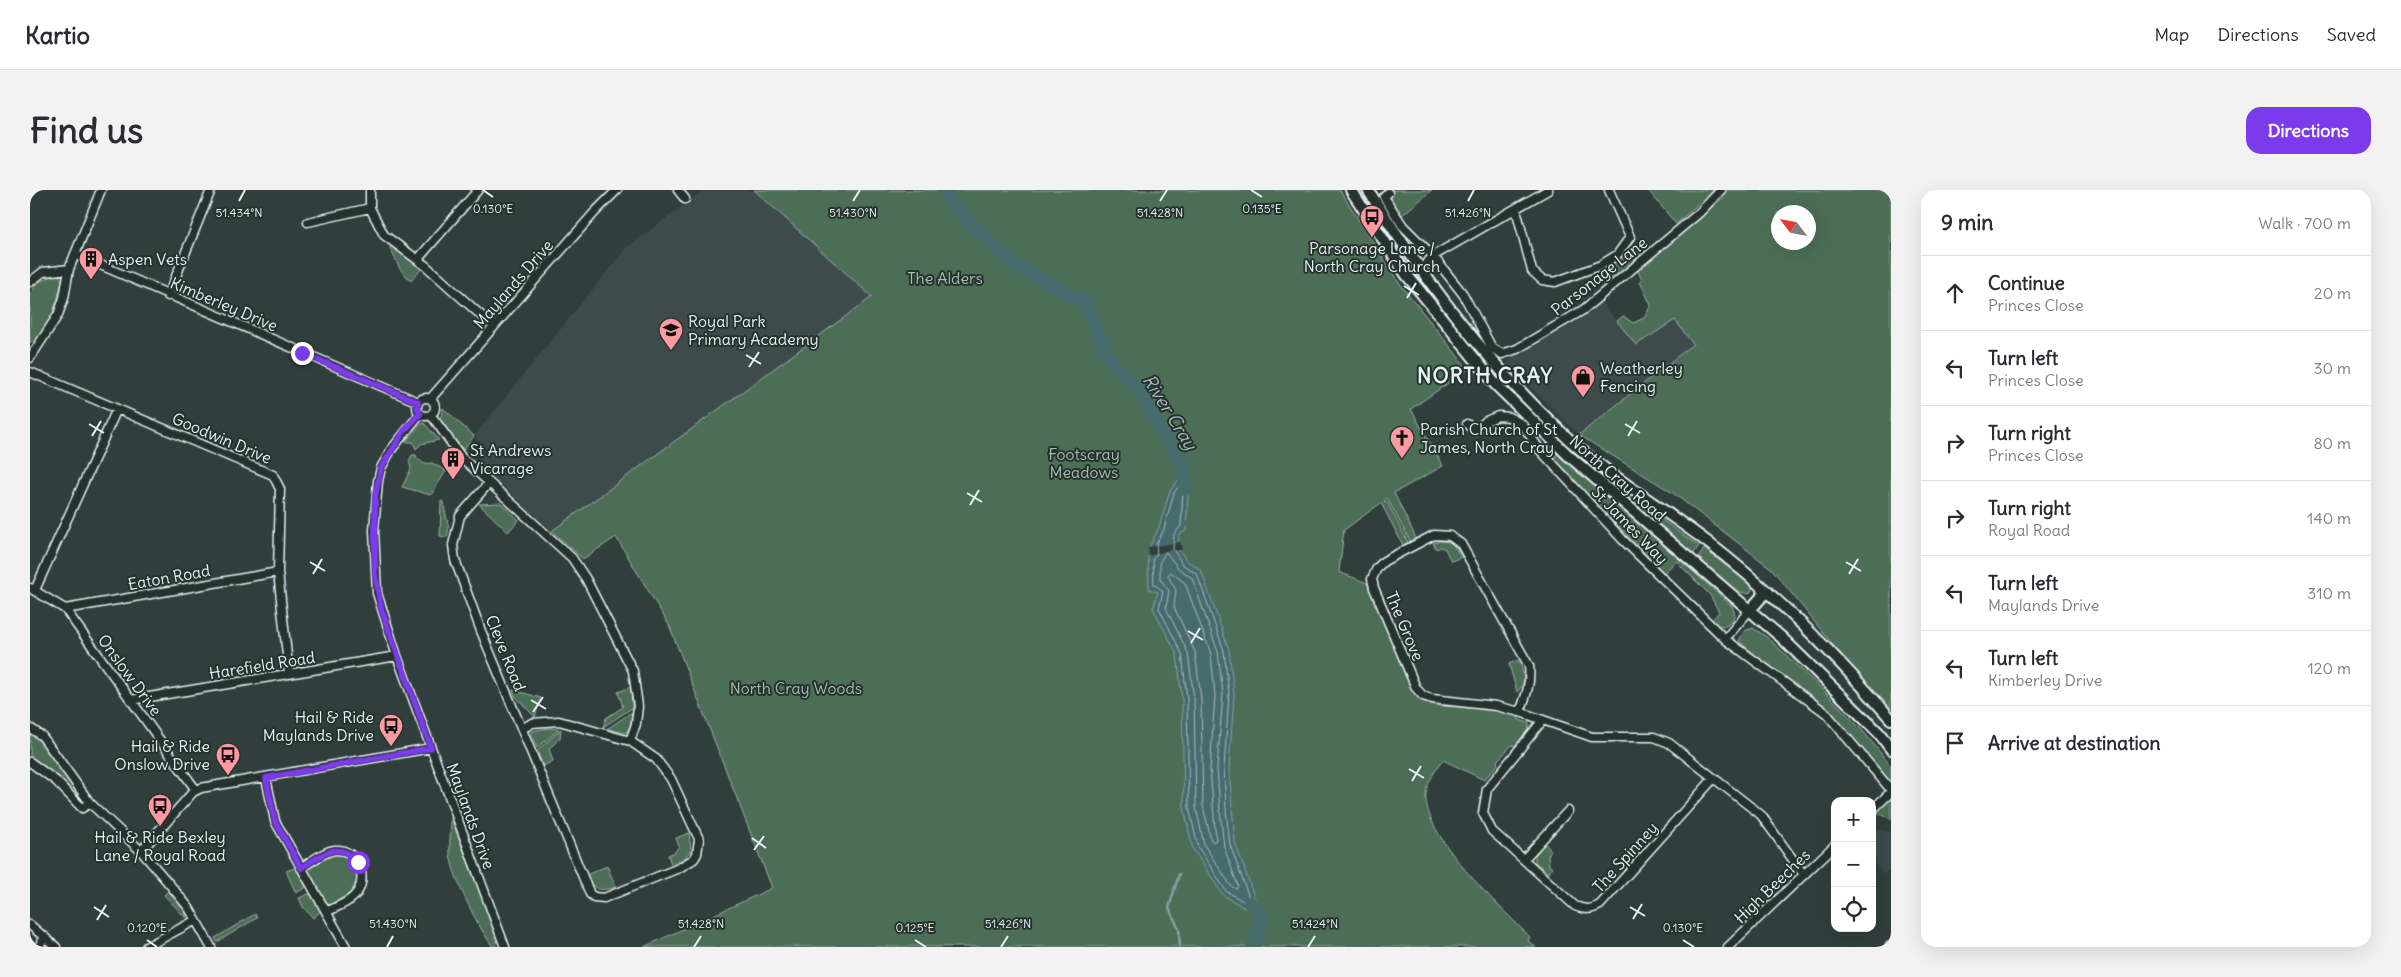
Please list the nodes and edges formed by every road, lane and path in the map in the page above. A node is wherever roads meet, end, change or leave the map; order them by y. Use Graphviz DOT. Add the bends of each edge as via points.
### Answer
graph roads {
  1 [pos="101,190"];
  2 [pos="212,190"];
  3 [pos="370,190"];
  4 [pos="478,190"];
  5 [pos="617,190"];
  6 [pos="678,190"];
  7 [pos="1352,190"];
  8 [pos="1368,190"];
  9 [pos="1548,190"];
  10 [pos="1609,190"];
  11 [pos="1721,190"];
  12 [pos="1388,193"];
  13 [pos="685,199"];
  14 [pos="370,208"];
  15 [pos="1516,209"];
  16 [pos="308,222"];
  17 [pos="75,254"];
  18 [pos="1434,256"];
  19 [pos="418,259"];
  20 [pos="69,269"];
  21 [pos="1420,271"];
  22 [pos="30,282"];
  23 [pos="168,296"];
  24 [pos="494,326"];
  25 [pos="31,353"];
  26 [pos="30,372"];
  27 [pos="432,398"];
  28 [pos="418,402"];
  29 [pos="117,409"];
  30 [pos="420,414"];
  31 [pos="431,415"];
  32 [pos="1466,424"];
  33 [pos="489,483"];
  34 [pos="278,572"];
  35 [pos="32,589"];
  36 [pos="1767,592"];
  37 [pos="65,610"];
  38 [pos="1749,611"];
  39 [pos="1725,640"];
  40 [pos="397,656"];
  41 [pos="288,674"];
  42 [pos="131,700"];
  43 [pos="1520,712"];
  44 [pos="1891,719"];
  45 [pos="1543,720"];
  46 [pos="30,728"];
  47 [pos="522,729"];
  48 [pos="630,741"];
  49 [pos="431,748"];
  50 [pos="1891,749"];
  51 [pos="30,762"];
  52 [pos="266,778"];
  53 [pos="1714,778"];
  54 [pos="196,790"];
  55 [pos="1891,791"];
  56 [pos="90,803"];
  57 [pos="1876,806"];
  58 [pos="1568,811"];
  59 [pos="1831,849"];
  60 [pos="141,851"];
  61 [pos="1524,859"];
  62 [pos="301,868"];
  63 [pos="1804,874"];
  64 [pos="326,912"];
  65 [pos="196,920"];
  66 [pos="30,925"];
  67 [pos="44,936"];
  68 [pos="38,947"];
  69 [pos="56,947"];
  70 [pos="146,947"];
  71 [pos="211,947"];
  72 [pos="346,947"];
  73 [pos="505,947"];
  74 [pos="1728,947"];
  1 -- 17 [label="street"];
  2 -- 23 [label="street"];
  3 -- 14 [label="street"];
  4 -- 19 [label="street"];
  5 -- 24 [label="street, Maylands Drive"];
  6 -- 13 [label="street"];
  7 -- 38 [label="main road, North Cray Road" via="1406,274 1496,385 1569,456"];
  8 -- 21 [label="main road, North Cray Road"];
  9 -- 15 [label="street"];
  10 -- 15 [label="street" via="1630,237 1617,255 1601,265 1555,282 1542,280 1532,271"];
  11 -- 18 [label="street, Parsonage Lane" via="1699,213 1583,310 1517,350 1502,354 1492,348 1463,294"];
  12 -- 18 [label="street, Parsonage Lane" via="1384,196 1403,226"];
  14 -- 16 [label="street"];
  14 -- 19 [label="street" via="384,235"];
  15 -- 18 [label="street"];
  17 -- 20 [label="street"];
  17 -- 23 [label="street, Kimberley Drive"];
  18 -- 21 [label="street"];
  19 -- 24 [label="street"];
  20 -- 22 [label="street" via="43,272"];
  20 -- 25 [label="street" via="58,315"];
  21 -- 36 [label="main road, North Cray Road" via="1506,377 1561,432 1601,467 1705,541"];
  23 -- 28 [label="street, Kimberley Drive"];
  24 -- 27 [label="street, Maylands Drive"];
  26 -- 29 [label="street, Goodwin Drive"];
  27 -- 28 [label="street" via="424,397"];
  27 -- 31 [label="street" via="436,404"];
  28 -- 30 [label="street"];
  29 -- 34 [label="street, Goodwin Drive" via="273,475 280,489"];
  29 -- 35 [label="street"];
  30 -- 31 [label="street"];
  30 -- 40 [label="street, Maylands Drive" via="404,431 381,468 375,496 377,593"];
  31 -- 33 [label="street" via="457,452"];
  32 -- 39 [label="street, St James Way" via="1474,434 1486,421 1498,416 1509,417 1522,424 1540,450 1623,540"];
  33 -- 47 [label="street, Cleve Road" via="460,516 453,545 455,560"];
  33 -- 48 [label="street" via="572,558 586,579 634,671 638,706"];
  34 -- 37 [label="street, Eaton Road"];
  34 -- 41 [label="street, Goodwin Drive"];
  35 -- 37 [label="street, Onslow Drive"];
  36 -- 38 [label="main road"];
  36 -- 44 [label="main road, North Cray Road" via="1856,678"];
  37 -- 42 [label="street, Onslow Drive"];
  38 -- 39 [label="street"];
  38 -- 50 [label="main road, North Cray Road" via="1782,637"];
  39 -- 55 [label="street, St James Way" via="1826,713"];
  40 -- 41 [label="street, Harefield Road"];
  40 -- 49 [label="street, Maylands Drive"];
  41 -- 42 [label="street, Harefield Road"];
  42 -- 54 [label="street, Onslow Drive"];
  43 -- 43 [label="street, The Grove" via="1529,687 1528,666 1461,544 1450,536 1434,536 1384,561 1372,579 1374,588 1416,688 1423,696"];
  43 -- 45 [label="street, The Grove"];
  45 -- 53 [label="street, The Grove" via="1592,737 1654,737 1669,743"];
  45 -- 61 [label="street, The Spinney" via="1495,778 1484,801 1484,813 1492,831"];
  46 -- 56 [label="street" via="42,736"];
  47 -- 48 [label="street" via="532,723 559,721"];
  47 -- 48 [label="street, Cleve Road" via="594,897 604,898 679,868 694,859 699,847 696,832 668,773 656,759"];
  49 -- 52 [label="street"];
  49 -- 73 [label="street, Maylands Drive"];
  51 -- 56 [label="street" via="57,782 82,808"];
  52 -- 54 [label="street"];
  52 -- 62 [label="street" via="275,821"];
  53 -- 61 [label="street, The Spinney" via="1592,910 1575,906"];
  53 -- 63 [label="street, The Grove" via="1761,815"];
  54 -- 60 [label="street"];
  55 -- 57 [label="street"];
  56 -- 60 [label="street"];
  58 -- 61 [label="street"];
  59 -- 63 [label="street, High Beeches"];
  60 -- 65 [label="street"];
  62 -- 64 [label="street"];
  62 -- 64 [label="street" via="336,850 348,852 361,868 362,883 354,897"];
  63 -- 74 [label="street, High Beeches"];
  64 -- 72 [label="street"];
  65 -- 70 [label="street"];
  65 -- 71 [label="street"];
  66 -- 67 [label="street"];
  67 -- 68 [label="street"];
  67 -- 69 [label="street"];
}
